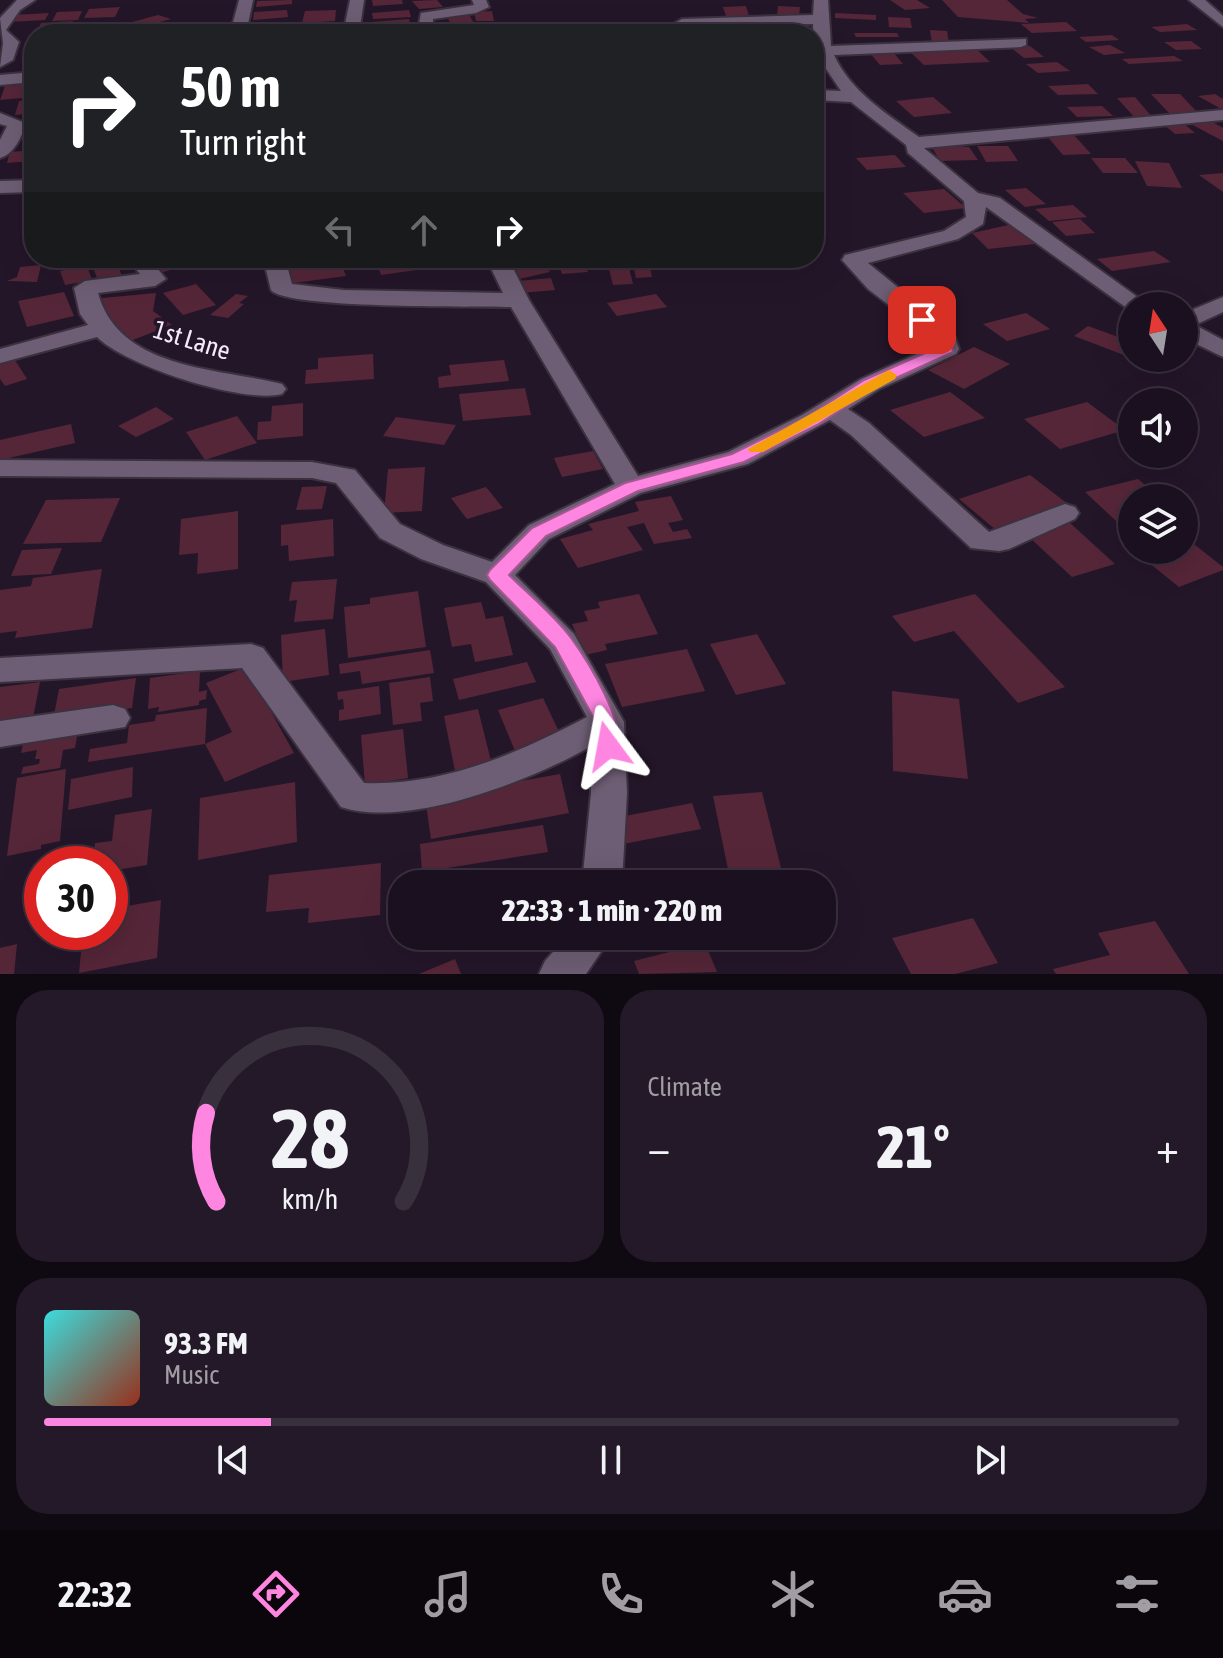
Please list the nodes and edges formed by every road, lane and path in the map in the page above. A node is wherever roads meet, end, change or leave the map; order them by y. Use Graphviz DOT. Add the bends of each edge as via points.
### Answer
graph roads {
  1 [pos="246,0"];
  2 [pos="357,0"];
  3 [pos="479,0"];
  4 [pos="1196,0"];
  5 [pos="15,5"];
  6 [pos="820,10"];
  7 [pos="1223,23"];
  8 [pos="240,24"];
  9 [pos="353,24"];
  10 [pos="426,24"];
  11 [pos="682,24"];
  12 [pos="1021,42"];
  13 [pos="10,46"];
  14 [pos="824,51"];
  15 [pos="824,54"];
  16 [pos="24,78"];
  17 [pos="0,80"];
  18 [pos="824,95"];
  19 [pos="856,97"];
  20 [pos="1223,115"];
  21 [pos="0,118"];
  22 [pos="915,143"];
  23 [pos="0,152"];
  24 [pos="24,186"];
  25 [pos="0,187"];
  26 [pos="972,198"];
  27 [pos="146,268"];
  28 [pos="276,268"];
  29 [pos="502,268"];
  30 [pos="1119,292"];
  31 [pos="518,300"];
  32 [pos="1223,304"];
  33 [pos="1198,315"];
  34 [pos="102,329"];
  35 [pos="1198,336"];
  36 [pos="1223,350"];
  37 [pos="0,356"];
  38 [pos="273,389"];
  39 [pos="829,408"];
  40 [pos="0,468"];
  41 [pos="631,487"];
  42 [pos="1065,513"];
  43 [pos="497,575"];
  44 [pos="0,670"];
  45 [pos="113,718"];
  46 [pos="607,722"];
  47 [pos="0,734"];
  48 [pos="603,870"];
  49 [pos="580,950"];
  50 [pos="560,974"];
  1 -- 8 [label="street"];
  2 -- 9 [label="street"];
  3 -- 10 [label="street" via="482,7 426,16"];
  4 -- 7 [label="street"];
  5 -- 13 [label="street"];
  6 -- 11 [label="street"];
  12 -- 14 [label="street"];
  15 -- 19 [label="street"];
  16 -- 17 [label="street"];
  18 -- 19 [label="street"];
  19 -- 22 [label="street"];
  20 -- 22 [label="street"];
  21 -- 23 [label="street" via="16,123"];
  22 -- 26 [label="street" via="914,149"];
  24 -- 25 [label="street"];
  26 -- 30 [label="street" via="993,202"];
  26 -- 39 [label="street" via="976,220 951,235 853,260 945,337 947,349"];
  27 -- 34 [label="street, 1st Lane" via="155,279 85,288 86,304"];
  28 -- 31 [label="street" via="282,290 360,298"];
  29 -- 31 [label="street"];
  31 -- 41 [label="street"];
  32 -- 33 [label="street"];
  34 -- 37 [label="street"];
  34 -- 38 [label="street, 1st Lane" via="127,349 160,364"];
  35 -- 36 [label="street"];
  39 -- 41 [label="street" via="738,458"];
  39 -- 42 [label="street" via="860,429 981,541 999,542"];
  40 -- 43 [label="street" via="312,470 345,476 390,531"];
  41 -- 43 [label="street" via="539,532"];
  43 -- 46 [label="street" via="563,642"];
  44 -- 46 [label="street" via="251,656 354,797 369,799 517,768"];
  45 -- 47 [label="street"];
  46 -- 48 [label="street"];
  49 -- 50 [label="street"];
}
